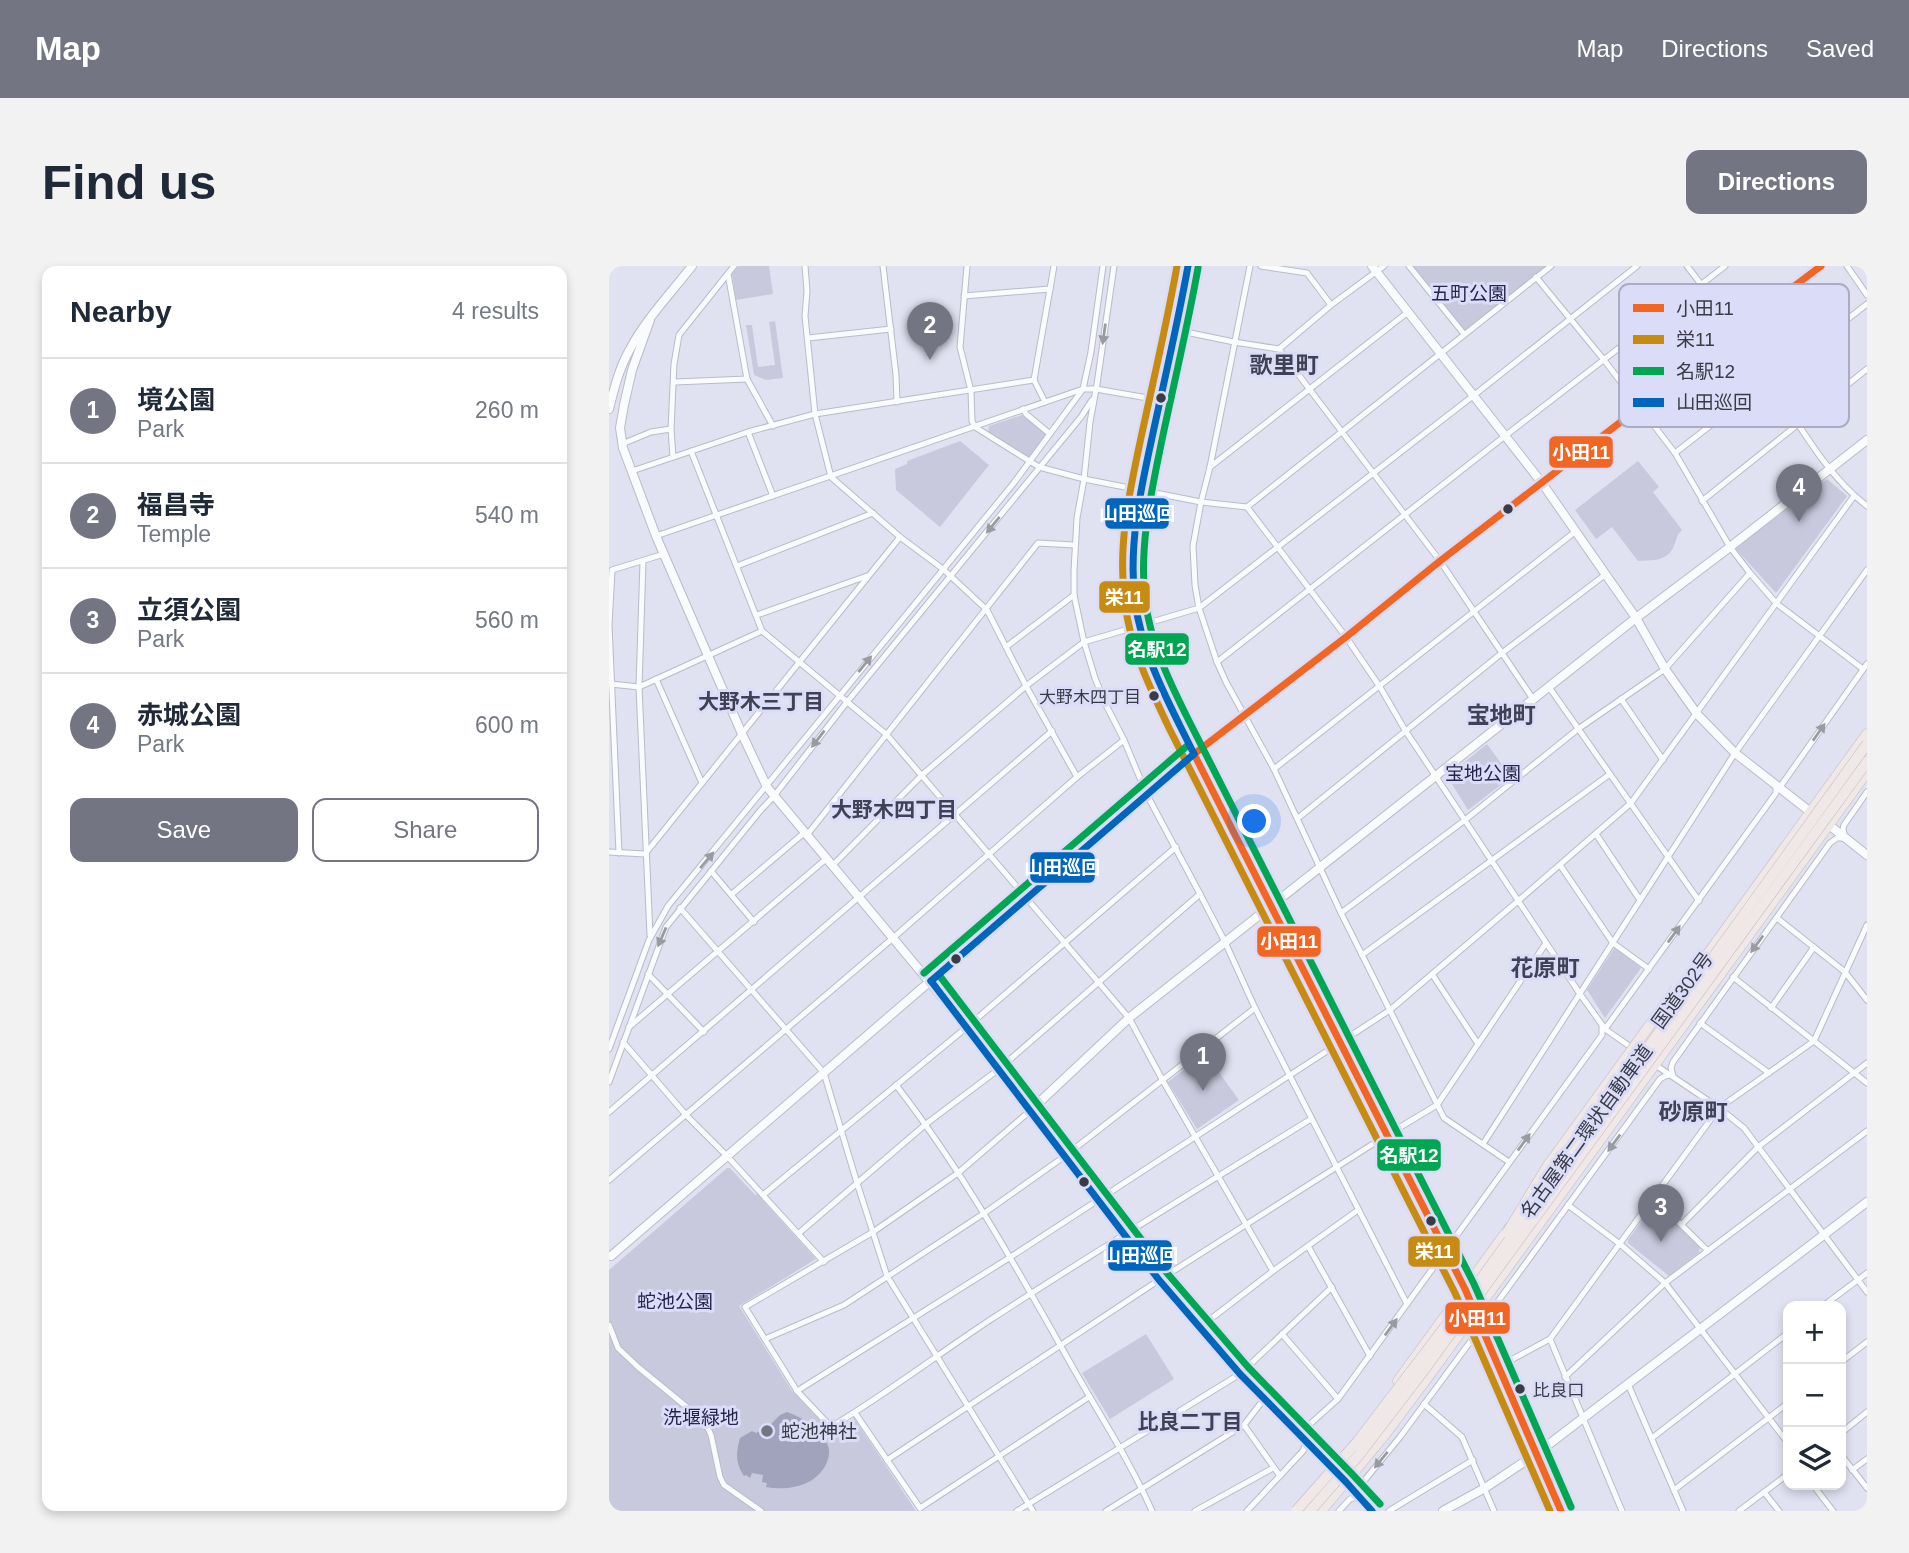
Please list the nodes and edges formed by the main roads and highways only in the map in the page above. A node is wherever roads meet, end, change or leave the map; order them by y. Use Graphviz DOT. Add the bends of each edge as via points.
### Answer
graph roads {
  1 [pos="1867,734"];
  2 [pos="1867,744"];
  3 [pos="1867,762"];
  4 [pos="1866,775"];
  5 [pos="1758,884"];
  6 [pos="1487,1271"];
  7 [pos="1333,1485"];
  8 [pos="1290,1511"];
  9 [pos="1296,1511"];
  10 [pos="1310,1511"];
  11 [pos="1319,1511"];
  1 -- 5 [label="highway, 国道302号"];
  2 -- 6 [label="highway, 名古屋第二環状自動車道, bridge"];
  3 -- 7 [label="highway, 名古屋第二環状自動車道, bridge" via="1421,1374"];
  4 -- 11 [label="highway, 国道302号" via="1383,1437"];
  5 -- 6 [label="highway, bridge" via="1730,915 1547,1167"];
  5 -- 8 [label="highway, 国道302号" via="1390,1392"];
  6 -- 9 [label="highway, 名古屋第二環状自動車道, bridge" via="1358,1441"];
  7 -- 10 [label="highway, 名古屋第二環状自動車道, bridge"];
  7 -- 11 [label="highway, bridge"];
}
